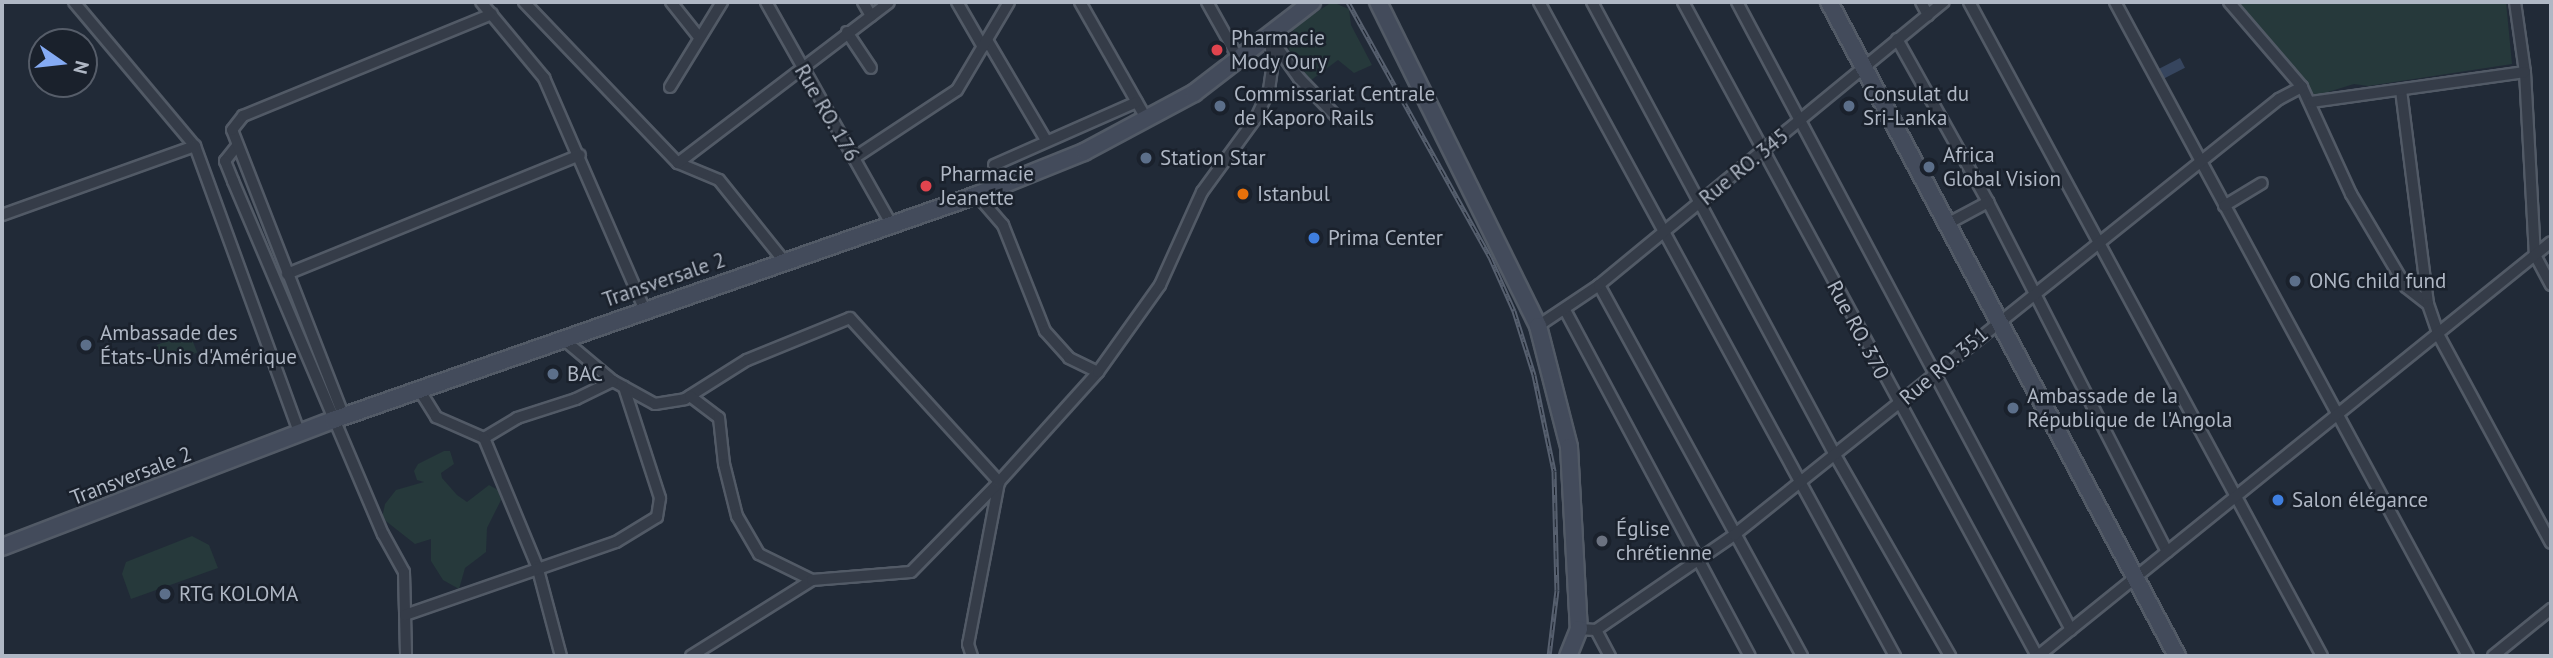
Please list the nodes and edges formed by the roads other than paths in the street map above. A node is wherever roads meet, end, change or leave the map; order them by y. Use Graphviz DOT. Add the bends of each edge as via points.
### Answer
graph roads {
  1 [pos="74,2"];
  2 [pos="481,2"];
  3 [pos="524,2"];
  4 [pos="671,2"];
  5 [pos="722,2"];
  6 [pos="766,2"];
  7 [pos="863,2"];
  8 [pos="889,2"];
  9 [pos="957,2"];
  10 [pos="1009,2"];
  11 [pos="1080,2"];
  12 [pos="1207,2"];
  13 [pos="1312,2"];
  14 [pos="1378,2"];
  15 [pos="1539,2"];
  16 [pos="1591,2"];
  17 [pos="1683,2"];
  18 [pos="1737,2"];
  19 [pos="1829,2"];
  20 [pos="1921,2"];
  21 [pos="1944,2"];
  22 [pos="1969,2"];
  23 [pos="2115,2"];
  24 [pos="2229,2"];
  25 [pos="2515,2"];
  26 [pos="492,14"];
  27 [pos="1928,15"];
  28 [pos="871,16"];
  29 [pos="847,32"];
  30 [pos="698,36"];
  31 [pos="1269,36"];
  32 [pos="1897,39"];
  33 [pos="985,43"];
  34 [pos="1240,61"];
  35 [pos="1864,66"];
  36 [pos="800,68"];
  37 [pos="871,68"];
  38 [pos="2525,72"];
  39 [pos="670,87"];
  40 [pos="2302,88"];
  41 [pos="2401,90"];
  42 [pos="1137,102"];
  43 [pos="2311,102"];
  44 [pos="1336,116"];
  45 [pos="1802,119"];
  46 [pos="1147,120"];
  47 [pos="1046,140"];
  48 [pos="195,146"];
  49 [pos="236,147"];
  50 [pos="1763,153"];
  51 [pos="580,155"];
  52 [pos="854,158"];
  53 [pos="2200,161"];
  54 [pos="678,163"];
  55 [pos="993,165"];
  56 [pos="2262,183"];
  57 [pos="977,195"];
  58 [pos="1701,202"];
  59 [pos="1988,202"];
  60 [pos="2224,206"];
  61 [pos="2,215"];
  62 [pos="890,222"];
  63 [pos="1947,224"];
  64 [pos="1663,231"];
  65 [pos="2100,242"];
  66 [pos="2551,242"];
  67 [pos="2535,255"];
  68 [pos="783,261"];
  69 [pos="287,274"];
  70 [pos="1600,285"];
  71 [pos="2551,285"];
  72 [pos="2032,293"];
  73 [pos="2428,304"];
  74 [pos="644,308"];
  75 [pos="1565,310"];
  76 [pos="1998,320"];
  77 [pos="1538,326"];
  78 [pos="2439,336"];
  79 [pos="564,340"];
  80 [pos="1098,372"];
  81 [pos="1935,373"];
  82 [pos="619,384"];
  83 [pos="420,391"];
  84 [pos="690,396"];
  85 [pos="1899,404"];
  86 [pos="338,419"];
  87 [pos="2337,419"];
  88 [pos="300,435"];
  89 [pos="484,438"];
  90 [pos="1835,456"];
  91 [pos="999,482"];
  92 [pos="1801,483"];
  93 [pos="2236,500"];
  94 [pos="1734,535"];
  95 [pos="2551,543"];
  96 [pos="2,547"];
  97 [pos="2167,552"];
  98 [pos="1699,561"];
  99 [pos="537,566"];
  100 [pos="2134,576"];
  101 [pos="812,580"];
  102 [pos="2551,609"];
  103 [pos="405,615"];
  104 [pos="1588,629"];
  105 [pos="2071,630"];
  106 [pos="406,656"];
  107 [pos="561,656"];
  108 [pos="691,656"];
  109 [pos="972,656"];
  110 [pos="1568,656"];
  111 [pos="1610,656"];
  112 [pos="1750,656"];
  113 [pos="1802,656"];
  114 [pos="1895,656"];
  115 [pos="1950,656"];
  116 [pos="2037,656"];
  117 [pos="2177,656"];
  118 [pos="2322,656"];
  119 [pos="2468,656"];
  120 [pos="2493,656"];
  1 -- 48 [label="street"];
  2 -- 26 [label="street"];
  3 -- 54 [label="street"];
  4 -- 30 [label="street"];
  5 -- 30 [label="street"];
  6 -- 36 [label="street, Rue RO. 176"];
  7 -- 28 [label="street"];
  8 -- 28 [label="street"];
  9 -- 33 [label="street"];
  10 -- 33 [label="street"];
  11 -- 42 [label="street"];
  12 -- 34 [label="street"];
  13 -- 31 [label="street, Transversale 2"];
  14 -- 77 [label="street"];
  15 -- 64 [label="street"];
  16 -- 58 [label="street"];
  17 -- 50 [label="street, Rue RO. 370"];
  18 -- 45 [label="street"];
  19 -- 35 [label="street"];
  20 -- 27 [label="street"];
  21 -- 27 [label="street, Rue RO. 345"];
  22 -- 65 [label="street"];
  23 -- 53 [label="street"];
  24 -- 40 [label="street"];
  25 -- 38 [label="street"];
  26 -- 49 [label="street" via="243,116 232,130"];
  26 -- 51 [label="street" via="544,78"];
  27 -- 32 [label="street, Rue RO. 345"];
  28 -- 29 [label="street"];
  29 -- 36 [label="street"];
  29 -- 37 [label="street"];
  30 -- 39 [label="street"];
  31 -- 34 [label="street, Transversale 2"];
  31 -- 44 [label="street" via="1299,78"];
  31 -- 80 [label="street" via="1273,62 1269,90 1256,118 1212,176 1160,285"];
  32 -- 35 [label="street, Rue RO. 345"];
  32 -- 59 [label="street"];
  33 -- 47 [label="street"];
  33 -- 52 [label="street" via="957,90"];
  34 -- 46 [label="street, Transversale 2"];
  35 -- 45 [label="street, Rue RO. 345"];
  35 -- 63 [label="street"];
  36 -- 52 [label="street, Rue RO. 176"];
  36 -- 54 [label="street"];
  38 -- 41 [label="street"];
  38 -- 67 [label="street"];
  40 -- 43 [label="street"];
  40 -- 53 [label="street, Rue RO. 351" via="2279,99"];
  41 -- 43 [label="street"];
  41 -- 73 [label="street"];
  42 -- 46 [label="street"];
  42 -- 47 [label="street"];
  43 -- 73 [label="street" via="2351,194 2406,287"];
  45 -- 50 [label="street, Rue RO. 345"];
  45 -- 81 [label="street"];
  46 -- 57 [label="street, Transversale 2"];
  47 -- 55 [label="street"];
  48 -- 61 [label="street"];
  48 -- 88 [label="street"];
  49 -- 69 [label="street"];
  49 -- 86 [label="street" via="225,161"];
  50 -- 58 [label="street, Rue RO. 345"];
  50 -- 85 [label="street, Rue RO. 370"];
  51 -- 69 [label="street"];
  51 -- 74 [label="street"];
  52 -- 62 [label="street, Rue RO. 176"];
  53 -- 60 [label="street"];
  53 -- 65 [label="street, Rue RO. 351"];
  54 -- 68 [label="street" via="719,180"];
  56 -- 60 [label="street"];
  57 -- 62 [label="street, Transversale 2"];
  57 -- 80 [label="street" via="1003,225 1045,331 1069,358"];
  58 -- 64 [label="street, Rue RO. 345"];
  58 -- 90 [label="street"];
  59 -- 63 [label="street"];
  59 -- 72 [label="street"];
  60 -- 87 [label="street"];
  62 -- 68 [label="street, Transversale 2"];
  63 -- 76 [label="street"];
  64 -- 70 [label="street, Rue RO. 345"];
  64 -- 92 [label="street"];
  65 -- 72 [label="street, Rue RO. 351"];
  65 -- 93 [label="street"];
  66 -- 67 [label="street"];
  67 -- 71 [label="street"];
  67 -- 78 [label="street"];
  68 -- 74 [label="street, Transversale 2"];
  69 -- 86 [label="street"];
  70 -- 75 [label="street, Rue RO. 345"];
  70 -- 94 [label="street"];
  72 -- 76 [label="street, Rue RO. 351"];
  72 -- 97 [label="street"];
  73 -- 78 [label="street"];
  74 -- 79 [label="street, Transversale 2"];
  75 -- 77 [label="street, Rue RO. 345"];
  75 -- 98 [label="street"];
  76 -- 81 [label="street, Rue RO. 351"];
  76 -- 100 [label="street"];
  77 -- 104 [label="street" via="1569,447"];
  78 -- 87 [label="street"];
  78 -- 95 [label="street"];
  79 -- 82 [label="street"];
  79 -- 83 [label="street, Transversale 2"];
  80 -- 91 [label="street"];
  81 -- 85 [label="street, Rue RO. 351"];
  81 -- 105 [label="street"];
  82 -- 84 [label="street" via="655,404"];
  82 -- 89 [label="street" via="517,418"];
  82 -- 99 [label="street" via="660,498 657,517 616,542"];
  83 -- 86 [label="street, Transversale 2"];
  83 -- 89 [label="street" via="436,417"];
  84 -- 91 [label="street" via="747,360 849,318"];
  84 -- 101 [label="street" via="719,418 737,516 759,554"];
  85 -- 90 [label="street, Rue RO. 351"];
  85 -- 116 [label="street, Rue RO. 370"];
  86 -- 88 [label="street, Transversale 2"];
  86 -- 103 [label="street" via="404,572"];
  87 -- 93 [label="street"];
  87 -- 119 [label="street"];
  88 -- 96 [label="street, Transversale 2"];
  89 -- 99 [label="street"];
  90 -- 92 [label="street, Rue RO. 351"];
  90 -- 115 [label="street"];
  91 -- 101 [label="street" via="911,572"];
  91 -- 109 [label="street" via="968,644"];
  92 -- 94 [label="street, Rue RO. 351"];
  92 -- 114 [label="street"];
  93 -- 97 [label="street"];
  93 -- 118 [label="street"];
  94 -- 98 [label="street, Rue RO. 351"];
  94 -- 113 [label="street"];
  97 -- 100 [label="street"];
  98 -- 104 [label="street, Rue RO. 351"];
  98 -- 112 [label="street"];
  99 -- 103 [label="street"];
  99 -- 107 [label="street"];
  100 -- 105 [label="street"];
  100 -- 117 [label="street"];
  101 -- 108 [label="street"];
  102 -- 120 [label="street"];
  103 -- 106 [label="street"];
  104 -- 110 [label="street"];
  104 -- 111 [label="street"];
  105 -- 116 [label="street"];
}
